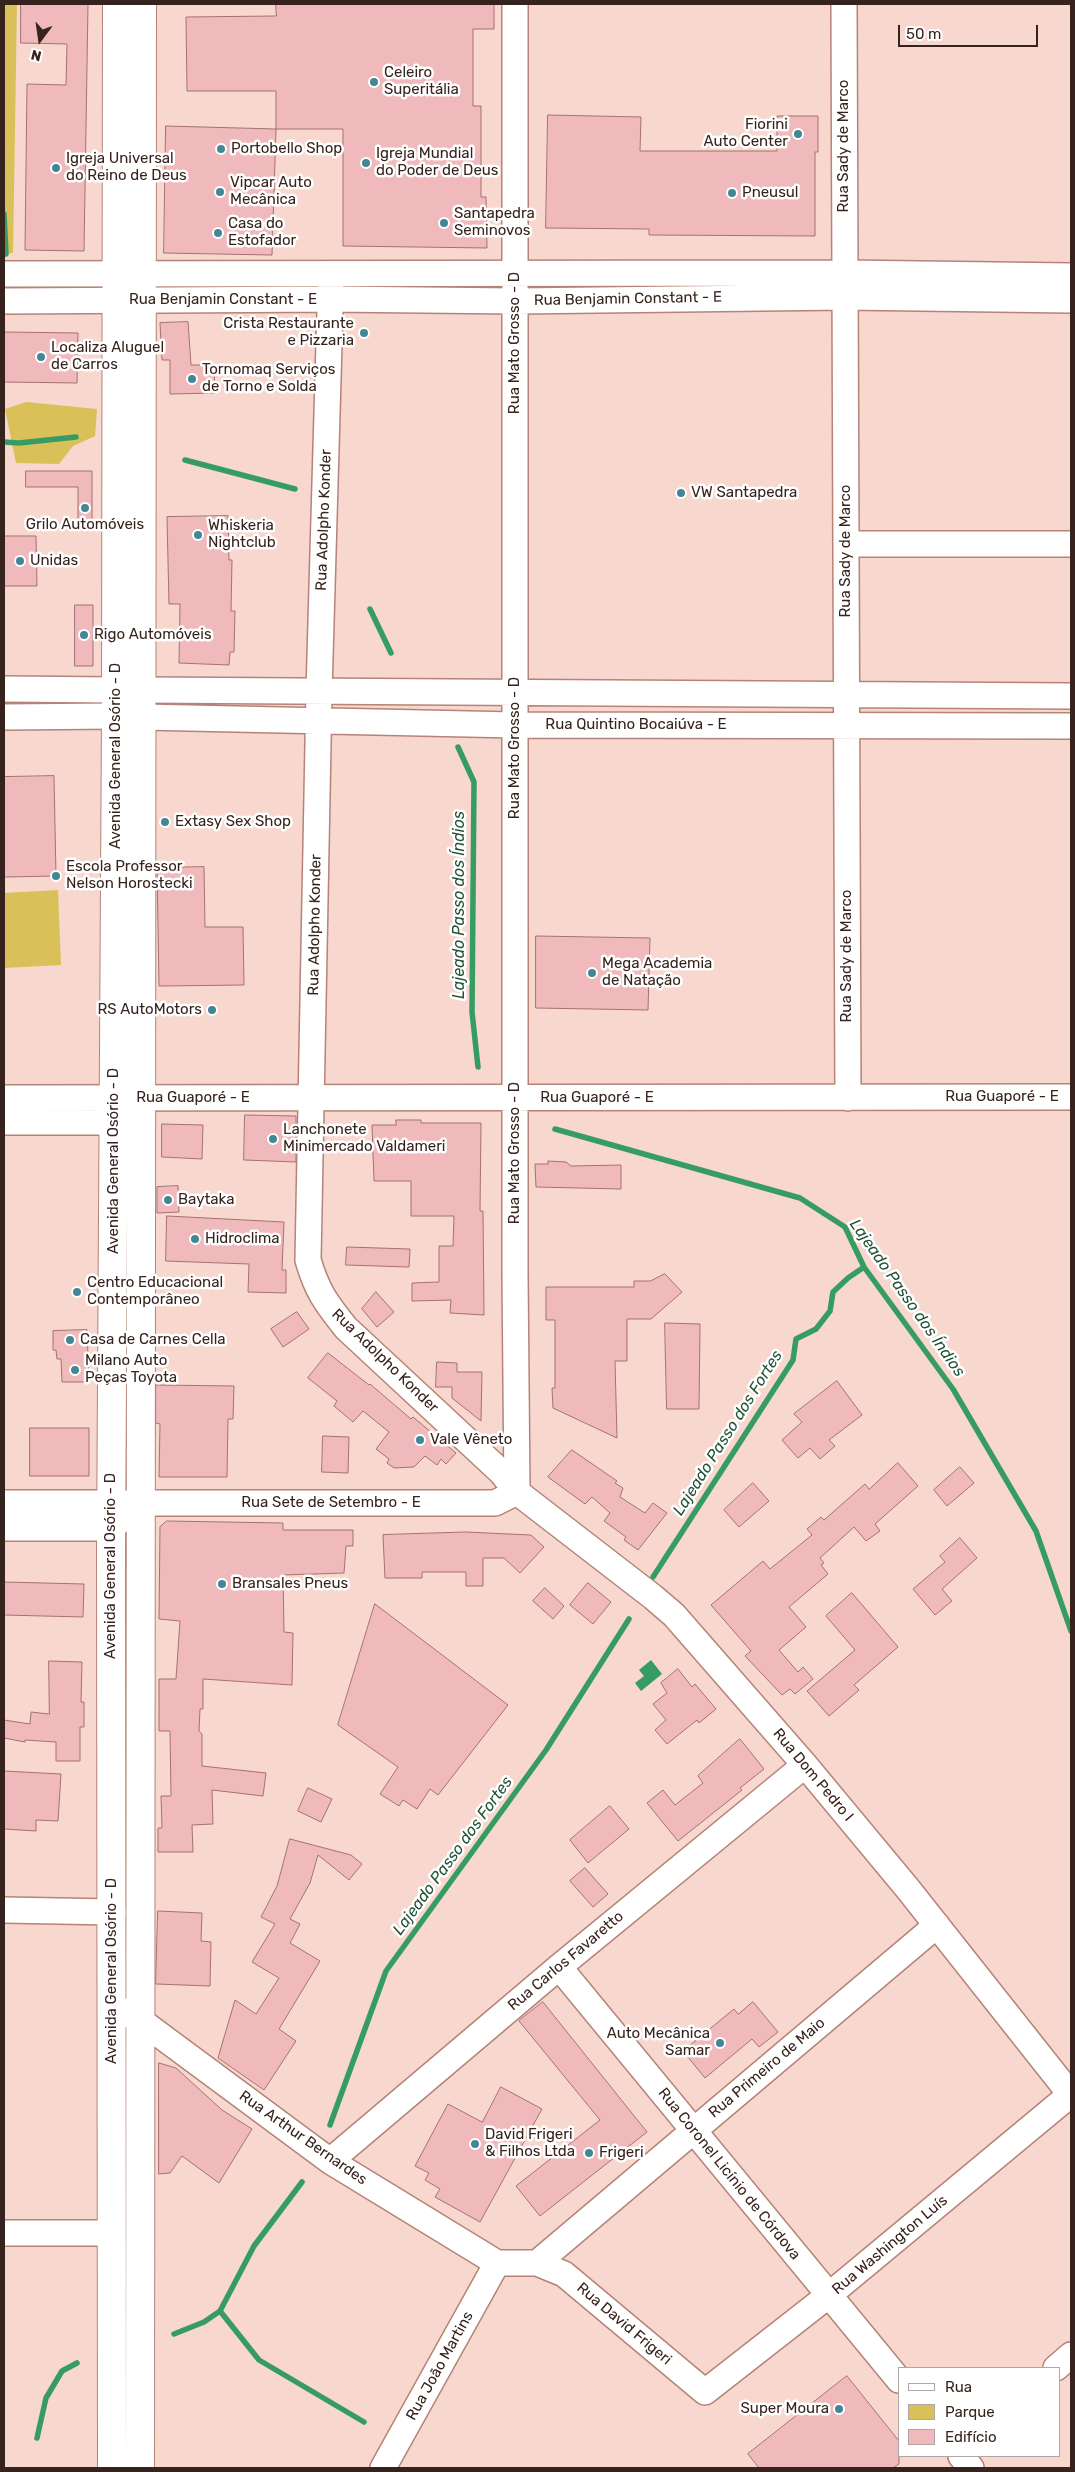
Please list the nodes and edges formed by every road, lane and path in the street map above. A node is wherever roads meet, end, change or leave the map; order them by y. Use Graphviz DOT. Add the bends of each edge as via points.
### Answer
graph roads {
  1 [pos="117,4"];
  2 [pos="142,4"];
  3 [pos="515,4"];
  4 [pos="844,4"];
  5 [pos="4,274"];
  6 [pos="331,274"];
  7 [pos="516,274"];
  8 [pos="943,274"];
  9 [pos="1071,276"];
  10 [pos="845,285"];
  11 [pos="130,287"];
  12 [pos="942,298"];
  13 [pos="330,299"];
  14 [pos="516,300"];
  15 [pos="1071,300"];
  16 [pos="4,301"];
  17 [pos="846,544"];
  18 [pos="1071,544"];
  19 [pos="4,689"];
  20 [pos="319,692"];
  21 [pos="515,694"];
  22 [pos="846,695"];
  23 [pos="1001,695"];
  24 [pos="1071,696"];
  25 [pos="129,703"];
  26 [pos="4,717"];
  27 [pos="319,721"];
  28 [pos="515,725"];
  29 [pos="846,726"];
  30 [pos="1001,726"];
  31 [pos="1071,726"];
  32 [pos="1071,1097"];
  33 [pos="4,1098"];
  34 [pos="311,1098"];
  35 [pos="515,1098"];
  36 [pos="848,1098"];
  37 [pos="115,1110"];
  38 [pos="142,1110"];
  39 [pos="4,1122"];
  40 [pos="517,1492"];
  41 [pos="4,1502"];
  42 [pos="142,1502"];
  43 [pos="111,1515"];
  44 [pos="4,1528"];
  45 [pos="805,1765"];
  46 [pos="4,1910"];
  47 [pos="113,1912"];
  48 [pos="936,1925"];
  49 [pos="559,1967"];
  50 [pos="113,2006"];
  51 [pos="141,2021"];
  52 [pos="1071,2094"];
  53 [pos="694,2130"];
  54 [pos="330,2161"];
  55 [pos="4,2233"];
  56 [pos="112,2233"];
  57 [pos="497,2263"];
  58 [pos="537,2263"];
  59 [pos="829,2295"];
  60 [pos="1071,2356"];
  61 [pos="1057,2367"];
  62 [pos="898,2379"];
  63 [pos="705,2392"];
  64 [pos="962,2457"];
  65 [pos="112,2468"];
  66 [pos="140,2468"];
  67 [pos="383,2468"];
  68 [pos="971,2468"];
  1 -- 11 [label="main road, Avenida General Osório - D"];
  2 -- 11 [label="main road, Avenida General Osório - D"];
  3 -- 7 [label="street, Rua Mato Grosso - D"];
  4 -- 10 [label="street, Rua Sady de Marco"];
  5 -- 11 [label="street, Rua Benjamin Constant - E"];
  6 -- 7 [label="street, Rua Benjamin Constant - E"];
  6 -- 11 [label="street, Rua Benjamin Constant - E"];
  6 -- 13 [label="street, Rua Adolpho Konder"];
  7 -- 10 [label="street, Rua Benjamin Constant - E"];
  7 -- 14 [label="street, Rua Mato Grosso - D"];
  8 -- 9 [label="street, Rua Benjamin Constant - E"];
  8 -- 10 [label="street, Rua Benjamin Constant - E"];
  8 -- 12 [label="street"];
  10 -- 12 [label="street, Rua Benjamin Constant - E"];
  10 -- 14 [label="street, Rua Benjamin Constant - E"];
  10 -- 17 [label="street, Rua Sady de Marco"];
  11 -- 13 [label="street, Rua Benjamin Constant - E"];
  11 -- 16 [label="street, Rua Benjamin Constant - E"];
  11 -- 25 [label="main road, Avenida General Osório - D"];
  12 -- 15 [label="street, Rua Benjamin Constant - E"];
  13 -- 14 [label="street, Rua Benjamin Constant - E"];
  13 -- 20 [label="street, Rua Adolpho Konder"];
  14 -- 21 [label="street, Rua Mato Grosso - D"];
  17 -- 18 [label="street"];
  17 -- 22 [label="street, Rua Sady de Marco"];
  19 -- 25 [label="street, Rua Quintino Bocaiúva - E"];
  20 -- 21 [label="street, Rua Quintino Bocaiúva - E"];
  20 -- 25 [label="street, Rua Quintino Bocaiúva - E"];
  20 -- 27 [label="street, Rua Adolpho Konder"];
  21 -- 22 [label="street, Rua Quintino Bocaiúva - E"];
  21 -- 28 [label="street, Rua Mato Grosso - D"];
  22 -- 23 [label="street, Rua Quintino Bocaiúva - E"];
  22 -- 29 [label="street, Rua Sady de Marco"];
  23 -- 24 [label="street, Rua Quintino Bocaiúva - E"];
  23 -- 30 [label="street"];
  25 -- 26 [label="street, Rua Quintino Bocaiúva - E"];
  25 -- 27 [label="street, Rua Quintino Bocaiúva - E"];
  25 -- 37 [label="main road, Avenida General Osório - D"];
  25 -- 38 [label="main road, Avenida General Osório - D"];
  27 -- 28 [label="street, Rua Quintino Bocaiúva - E"];
  27 -- 34 [label="street, Rua Adolpho Konder"];
  28 -- 29 [label="street, Rua Quintino Bocaiúva - E"];
  28 -- 35 [label="street, Rua Mato Grosso - D"];
  29 -- 30 [label="street, Rua Quintino Bocaiúva - E"];
  29 -- 36 [label="street, Rua Sady de Marco"];
  30 -- 31 [label="street, Rua Quintino Bocaiúva - E"];
  32 -- 36 [label="street, Rua Guaporé - E"];
  33 -- 37 [label="street, Rua Guaporé - E"];
  34 -- 35 [label="street, Rua Guaporé - E"];
  34 -- 38 [label="street, Rua Guaporé - E"];
  34 -- 40 [label="street, Rua Adolpho Konder" via="308,1260 316,1287 346,1328 501,1472"];
  35 -- 36 [label="street, Rua Guaporé - E"];
  35 -- 40 [label="street, Rua Mato Grosso - D"];
  37 -- 38 [label="street, Rua Guaporé - E"];
  37 -- 39 [label="street, Rua Guaporé - E"];
  37 -- 43 [label="main road, Avenida General Osório - D"];
  38 -- 42 [label="main road, Avenida General Osório - D"];
  40 -- 42 [label="street, Rua Sete de Setembro - E" via="494,1503"];
  40 -- 45 [label="street, Rua Dom Pedro I" via="674,1616"];
  41 -- 43 [label="street, Rua Sete de Setembro - E"];
  42 -- 43 [label="street, Rua Sete de Setembro - E"];
  42 -- 51 [label="main road, Avenida General Osório - D"];
  43 -- 44 [label="street, Rua Sete de Setembro - E"];
  43 -- 47 [label="main road, Avenida General Osório - D"];
  45 -- 48 [label="street, Rua Dom Pedro I"];
  45 -- 49 [label="street, Rua Carlos Favaretto"];
  46 -- 47 [label="street"];
  47 -- 50 [label="main road, Avenida General Osório - D"];
  48 -- 52 [label="street, Rua Dom Pedro I"];
  48 -- 53 [label="street, Rua Primeiro de Maio"];
  49 -- 53 [label="street, Rua Coronel Licínio de Córdova"];
  49 -- 54 [label="street, Rua Carlos Favaretto"];
  50 -- 51 [label="street, Rua Arthur Bernardes"];
  50 -- 56 [label="main road, Avenida General Osório - D"];
  51 -- 54 [label="street, Rua Arthur Bernardes"];
  51 -- 66 [label="main road, Avenida General Osório - D"];
  52 -- 59 [label="street, Rua Washington Luís"];
  53 -- 58 [label="street, Rua Primeiro de Maio"];
  53 -- 59 [label="street, Rua Coronel Licínio de Córdova"];
  54 -- 57 [label="street, Rua Arthur Bernardes"];
  55 -- 56 [label="street"];
  56 -- 65 [label="main road, Avenida General Osório - D"];
  57 -- 58 [label="street"];
  57 -- 67 [label="street, Rua João Martins"];
  58 -- 63 [label="street, Rua David Frigeri" via="564,2274"];
  59 -- 62 [label="street, Rua Coronel Licínio de Córdova"];
  59 -- 63 [label="street, Rua Washington Luís"];
  60 -- 61 [label="street"];
  64 -- 68 [label="street"];
}
